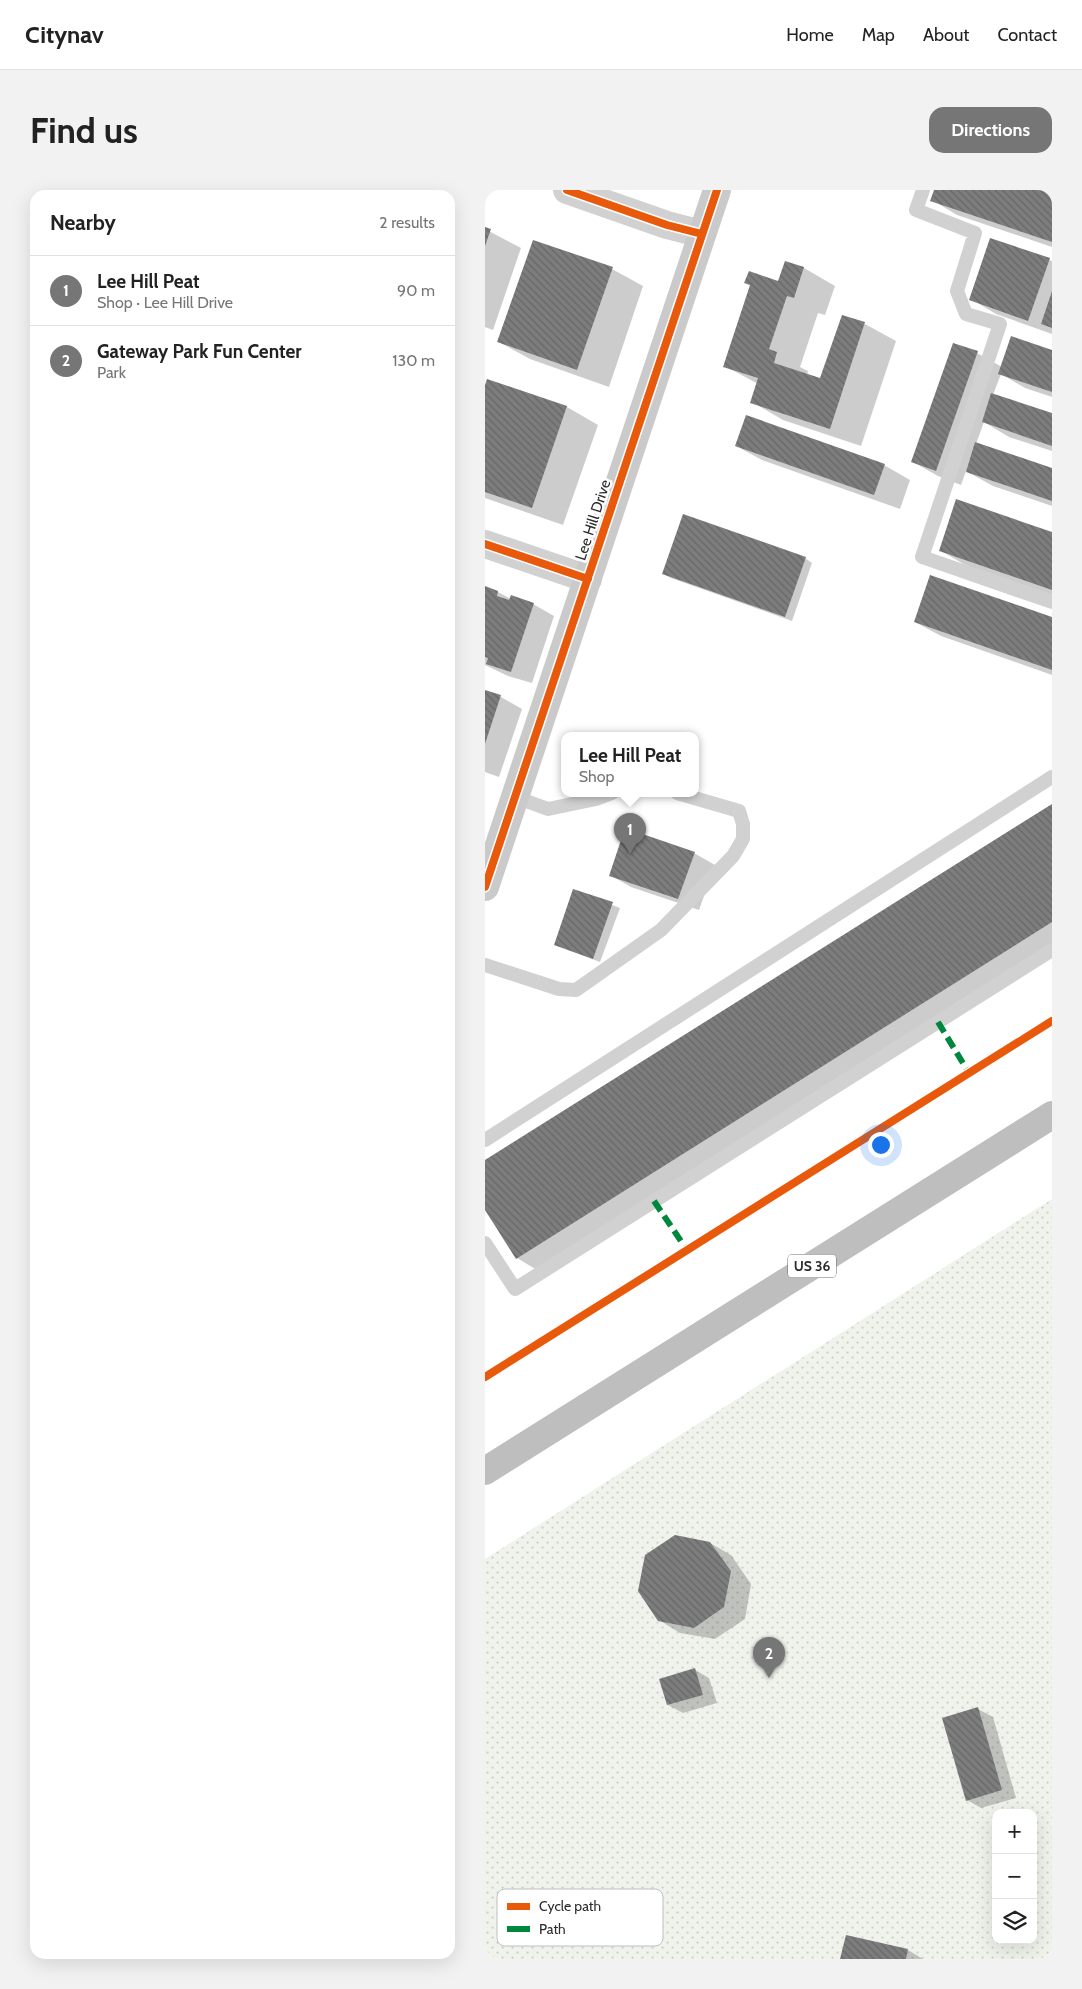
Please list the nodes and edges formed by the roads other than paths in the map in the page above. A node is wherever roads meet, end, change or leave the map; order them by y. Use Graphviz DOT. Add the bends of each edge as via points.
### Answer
graph roads {
  1 [pos="567,190"];
  2 [pos="717,190"];
  3 [pos="923,190"];
  4 [pos="702,234"];
  5 [pos="485,544"];
  6 [pos="588,579"];
  7 [pos="1052,602"];
  8 [pos="1052,777"];
  9 [pos="515,797"];
  10 [pos="601,797"];
  11 [pos="691,797"];
  12 [pos="485,887"];
  13 [pos="1052,950"];
  14 [pos="485,965"];
  15 [pos="1052,1115"];
  16 [pos="485,1140"];
  17 [pos="485,1243"];
  18 [pos="485,1471"];
  1 -- 4 [label="street"];
  2 -- 4 [label="street, Lee Hill Drive"];
  3 -- 7 [label="lane" via="916,210 975,233 957,291 966,314 1000,324 922,557"];
  4 -- 6 [label="street, Lee Hill Drive"];
  5 -- 6 [label="street"];
  6 -- 9 [label="street, Lee Hill Drive"];
  8 -- 16 [label="lane"];
  9 -- 10 [label="lane" via="548,808"];
  9 -- 12 [label="street, Lee Hill Drive"];
  11 -- 14 [label="lane" via="739,811 743,839 733,856 661,930 576,990 559,989"];
  13 -- 17 [label="lane" via="515,1289"];
  15 -- 18 [label="highway, US 36"];
}
